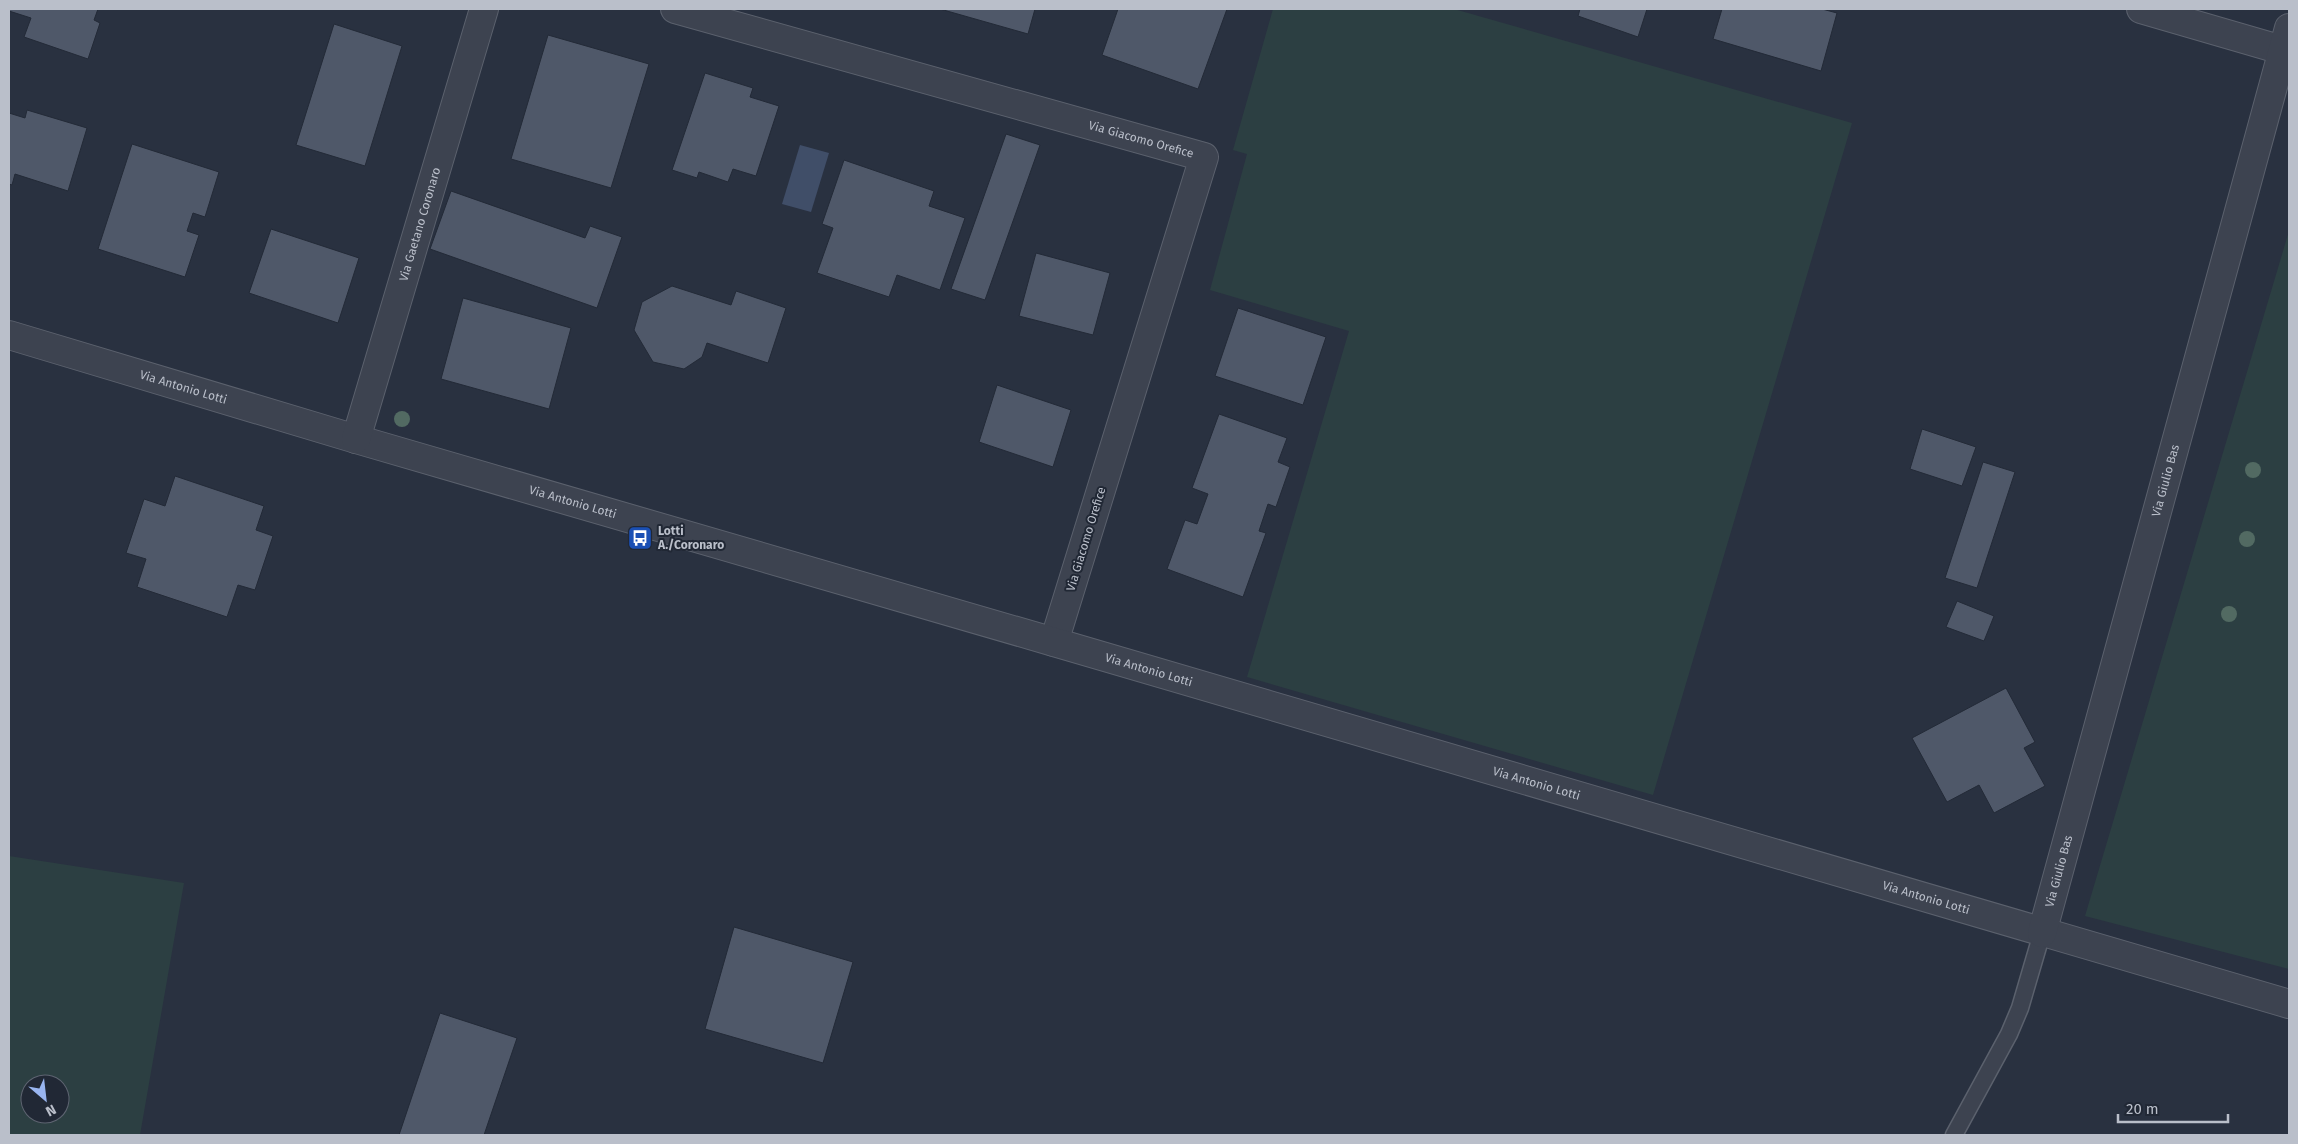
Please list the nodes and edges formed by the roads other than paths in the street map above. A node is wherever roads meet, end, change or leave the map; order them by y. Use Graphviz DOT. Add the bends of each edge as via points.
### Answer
graph roads {
  1 [pos="484,9"];
  2 [pos="676,9"];
  3 [pos="2141,9"];
  4 [pos="2286,39"];
  5 [pos="9,335"];
  6 [pos="356,439"];
  7 [pos="1054,642"];
  8 [pos="2042,933"];
  9 [pos="2289,1004"];
  10 [pos="1954,1135"];
  1 -- 6 [label="street, Via Gaetano Coronaro"];
  2 -- 7 [label="street, Via Giacomo Orefice" via="1204,157"];
  3 -- 4 [label="street"];
  4 -- 8 [label="street, Via Giulio Bas"];
  5 -- 6 [label="street, Via Antonio Lotti"];
  6 -- 7 [label="street, Via Antonio Lotti"];
  7 -- 8 [label="street, Via Antonio Lotti"];
  8 -- 9 [label="street, Via Antonio Lotti"];
  8 -- 10 [label="lane" via="2009,1034"];
}
